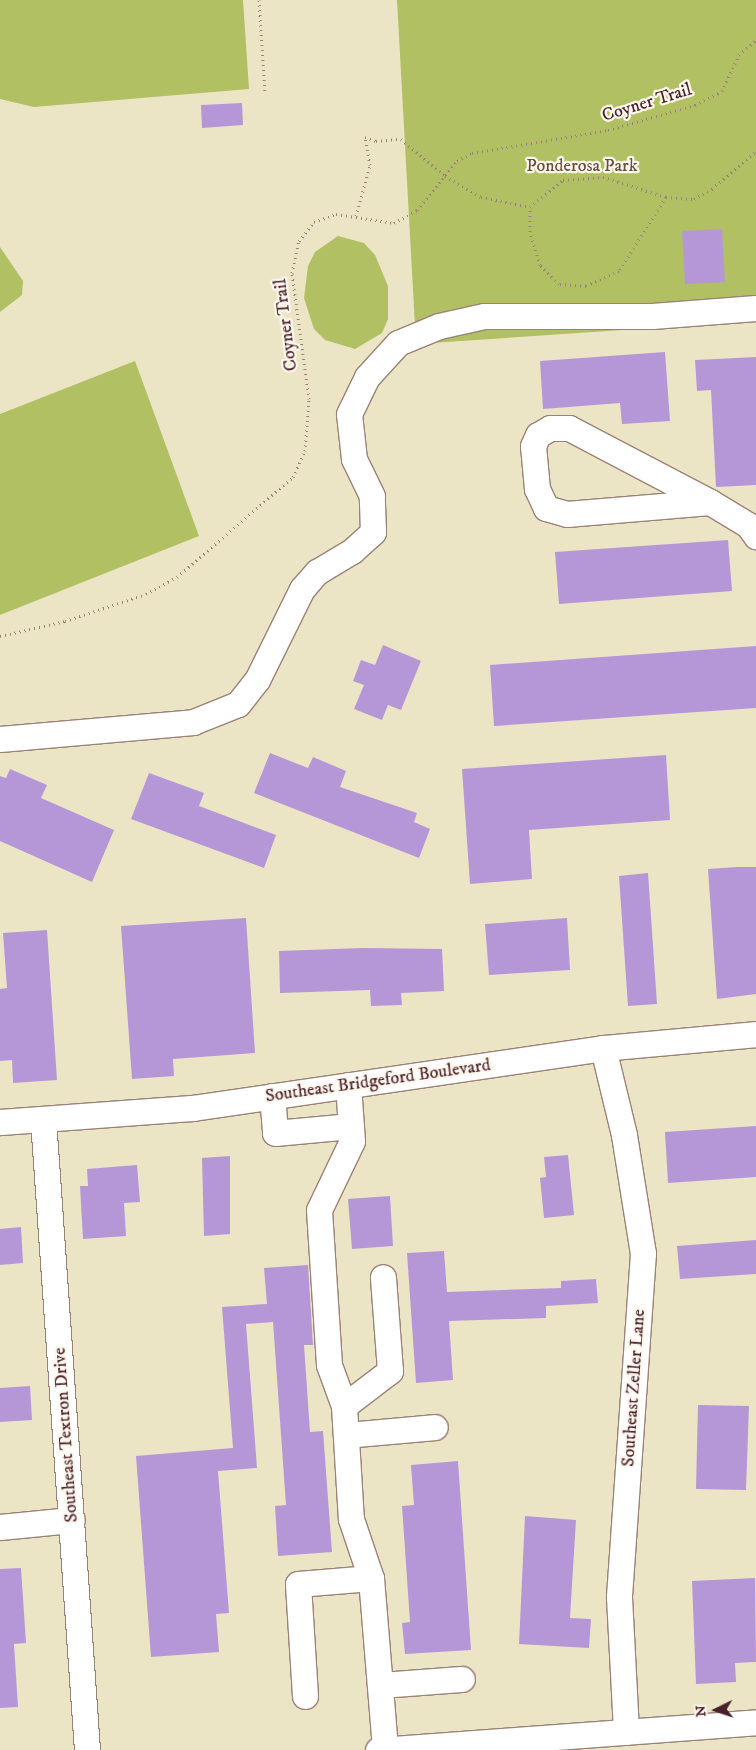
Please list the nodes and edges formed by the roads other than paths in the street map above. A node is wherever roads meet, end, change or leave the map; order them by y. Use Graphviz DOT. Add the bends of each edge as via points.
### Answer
graph roads {
  1 [pos="756,308"];
  2 [pos="710,502"];
  3 [pos="756,536"];
  4 [pos="0,739"];
  5 [pos="756,1034"];
  6 [pos="603,1048"];
  7 [pos="348,1085"];
  8 [pos="272,1096"];
  9 [pos="43,1119"];
  10 [pos="0,1122"];
  11 [pos="351,1126"];
  12 [pos="383,1277"];
  13 [pos="344,1406"];
  14 [pos="435,1427"];
  15 [pos="346,1435"];
  16 [pos="72,1520"];
  17 [pos="0,1527"];
  18 [pos="371,1578"];
  19 [pos="462,1679"];
  20 [pos="380,1685"];
  21 [pos="305,1696"];
  22 [pos="756,1722"];
  23 [pos="626,1732"];
  24 [pos="479,1746"];
  25 [pos="87,1750"];
  26 [pos="378,1750"];
  27 [pos="385,1750"];
  1 -- 4 [label="street" via="652,316 484,316 439,326 398,343 366,377 349,414 354,459 372,496 373,532 352,552 317,572 302,589 257,680 238,704 193,722"];
  2 -- 2 [label="street" via="569,428 550,428 538,436 533,446 537,489 546,508 566,514"];
  2 -- 3 [label="street" via="748,525"];
  5 -- 6 [label="street, Southeast Bridgeford Boulevard"];
  6 -- 7 [label="street, Southeast Bridgeford Boulevard"];
  6 -- 23 [label="street, Southeast Zeller Lane" via="624,1135 643,1254 619,1597"];
  7 -- 8 [label="street, Southeast Bridgeford Boulevard"];
  7 -- 11 [label="street"];
  8 -- 9 [label="street, Southeast Bridgeford Boulevard" via="192,1108"];
  8 -- 11 [label="street" via="275,1133"];
  9 -- 10 [label="street, Southeast Bridgeford Boulevard"];
  9 -- 16 [label="street, Southeast Textron Drive"];
  11 -- 13 [label="street" via="352,1141 319,1210 329,1365"];
  12 -- 13 [label="street" via="390,1372"];
  13 -- 15 [label="street"];
  14 -- 15 [label="street"];
  15 -- 18 [label="street" via="351,1518"];
  16 -- 17 [label="street"];
  16 -- 25 [label="street, Southeast Textron Drive"];
  18 -- 20 [label="street"];
  18 -- 21 [label="street" via="298,1584"];
  19 -- 20 [label="street"];
  20 -- 27 [label="street"];
  22 -- 23 [label="street"];
  23 -- 24 [label="street"];
  24 -- 27 [label="street"];
  26 -- 27 [label="street"];
}
